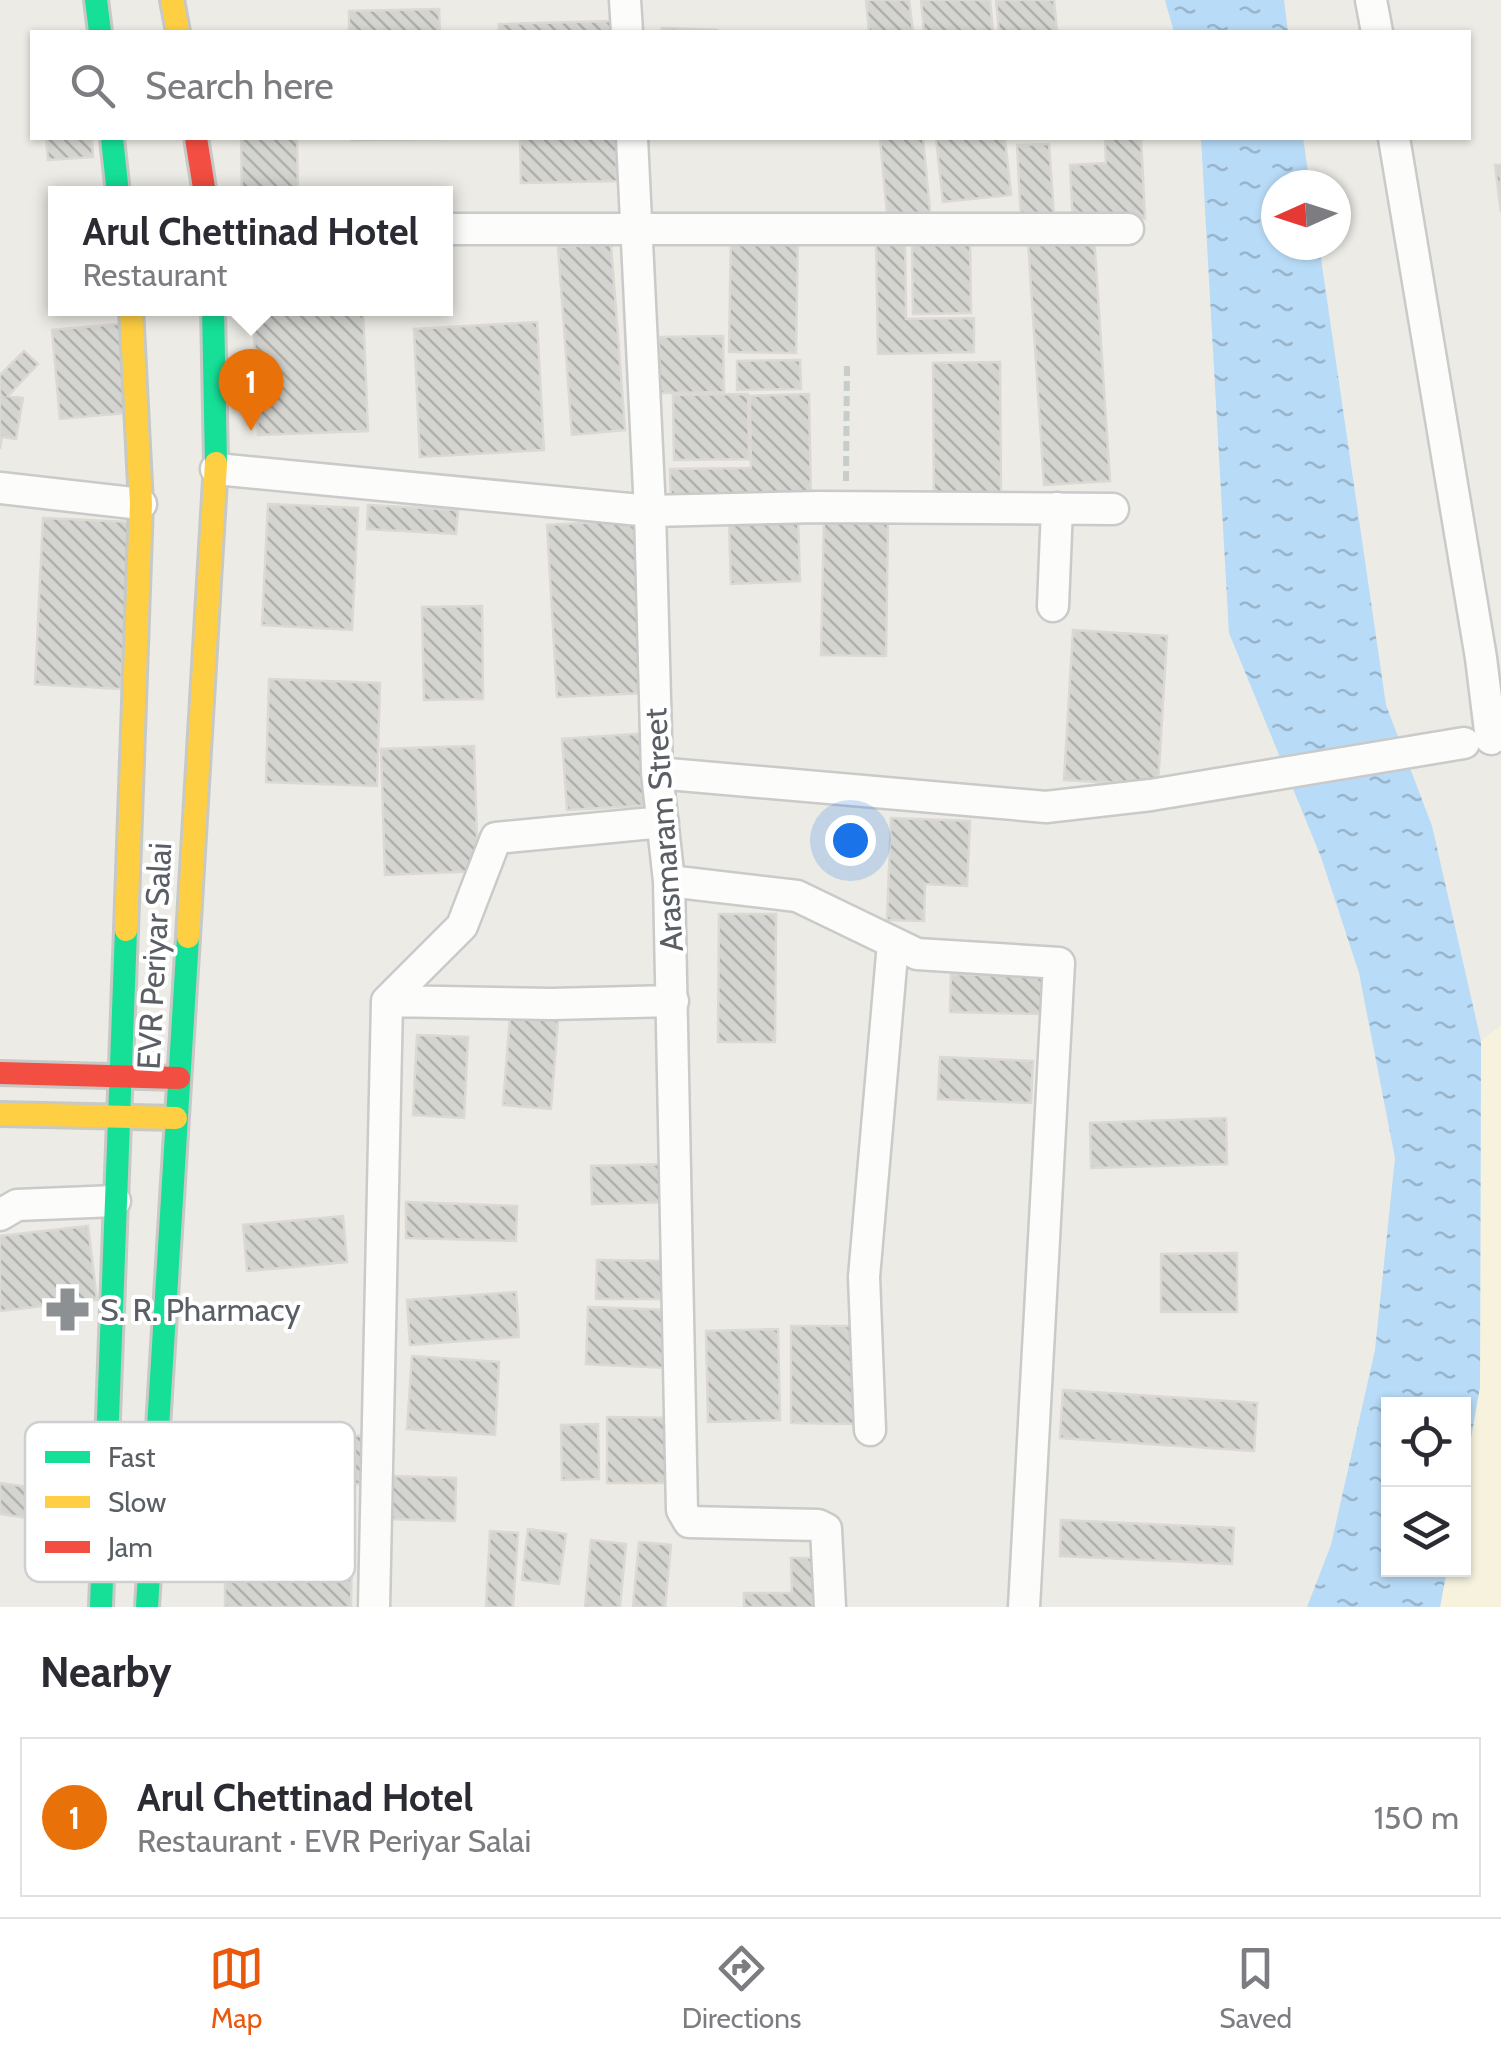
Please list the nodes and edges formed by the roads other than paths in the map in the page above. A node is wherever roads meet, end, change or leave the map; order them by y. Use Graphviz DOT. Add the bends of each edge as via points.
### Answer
graph roads {
  1 [pos="96,0"];
  2 [pos="172,0"];
  3 [pos="626,0"];
  4 [pos="1371,0"];
  5 [pos="100,30"];
  6 [pos="178,30"];
  7 [pos="627,30"];
  8 [pos="1377,30"];
  9 [pos="112,140"];
  10 [pos="196,140"];
  11 [pos="632,140"];
  12 [pos="1394,140"];
  13 [pos="117,186"];
  14 [pos="204,186"];
  15 [pos="453,229"];
  16 [pos="636,229"];
  17 [pos="1128,229"];
  18 [pos="131,316"];
  19 [pos="213,316"];
  20 [pos="216,469"];
  21 [pos="0,488"];
  22 [pos="141,504"];
  23 [pos="1057,508"];
  24 [pos="1113,509"];
  25 [pos="650,511"];
  26 [pos="1052,606"];
  27 [pos="1491,654"];
  28 [pos="657,773"];
  29 [pos="664,822"];
  30 [pos="669,881"];
  31 [pos="893,942"];
  32 [pos="386,1000"];
  33 [pos="673,1001"];
  34 [pos="0,1073"];
  35 [pos="121,1076"];
  36 [pos="179,1078"];
  37 [pos="0,1114"];
  38 [pos="119,1117"];
  39 [pos="176,1118"];
  40 [pos="114,1201"];
  41 [pos="0,1215"];
  42 [pos="107,1422"];
  43 [pos="158,1422"];
  44 [pos="870,1430"];
  45 [pos="102,1582"];
  46 [pos="148,1582"];
  47 [pos="101,1607"];
  48 [pos="147,1607"];
  49 [pos="374,1607"];
  50 [pos="830,1607"];
  51 [pos="1024,1607"];
  1 -- 5 [label="main road"];
  2 -- 6 [label="main road"];
  3 -- 7 [label="street"];
  4 -- 8 [label="street"];
  9 -- 13 [label="main road"];
  10 -- 14 [label="main road"];
  11 -- 16 [label="street, Arasmaram Street"];
  12 -- 27 [label="street"];
  15 -- 16 [label="street"];
  16 -- 17 [label="street"];
  16 -- 25 [label="street, Arasmaram Street"];
  18 -- 22 [label="main road, EVR Periyar Salai"];
  19 -- 20 [label="main road, EVR Periyar Salai"];
  20 -- 25 [label="street"];
  20 -- 36 [label="main road, EVR Periyar Salai"];
  21 -- 22 [label="street"];
  22 -- 35 [label="main road, EVR Periyar Salai"];
  23 -- 24 [label="street"];
  23 -- 25 [label="street"];
  23 -- 26 [label="street"];
  25 -- 28 [label="street, Arasmaram Street"];
  27 -- 28 [label="street" via="1478,741 1151,796 1046,807"];
  28 -- 29 [label="street, Arasmaram Street"];
  29 -- 30 [label="street, Arasmaram Street"];
  29 -- 32 [label="street" via="496,838 462,926"];
  30 -- 31 [label="street" via="797,896"];
  30 -- 33 [label="street, Arasmaram Street"];
  31 -- 44 [label="street" via="864,1277"];
  31 -- 51 [label="street" via="917,954 1059,963"];
  32 -- 33 [label="street"];
  32 -- 49 [label="street"];
  33 -- 50 [label="street, Arasmaram Street" via="682,1510 688,1522 826,1528"];
  34 -- 35 [label="main road"];
  35 -- 36 [label="main road"];
  35 -- 38 [label="main road, EVR Periyar Salai"];
  36 -- 39 [label="main road, EVR Periyar Salai"];
  37 -- 38 [label="main road"];
  38 -- 39 [label="main road"];
  38 -- 40 [label="main road, EVR Periyar Salai"];
  39 -- 43 [label="main road, EVR Periyar Salai"];
  40 -- 41 [label="street" via="16,1205"];
  40 -- 42 [label="main road, EVR Periyar Salai"];
  45 -- 47 [label="main road, EVR Periyar Salai"];
  46 -- 48 [label="main road, EVR Periyar Salai"];
}
